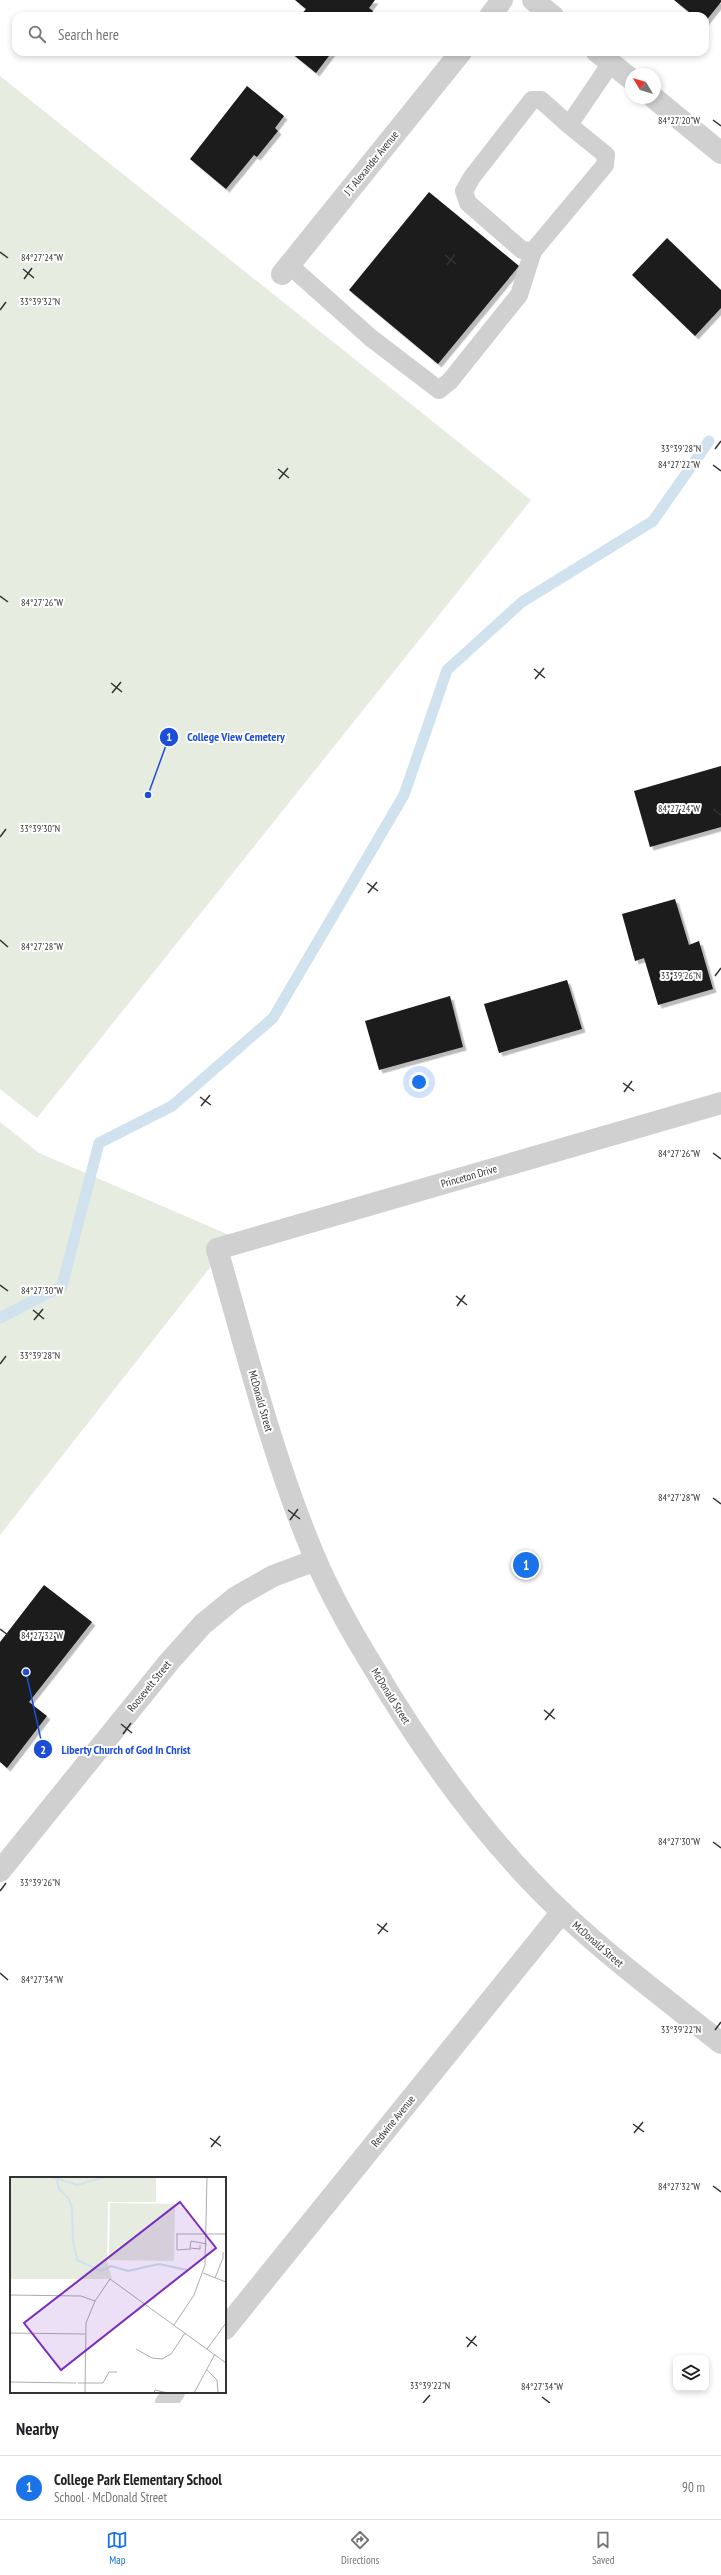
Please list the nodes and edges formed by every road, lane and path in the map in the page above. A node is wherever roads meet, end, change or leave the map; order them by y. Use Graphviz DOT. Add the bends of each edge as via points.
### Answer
graph roads {
  1 [pos="502,0"];
  2 [pos="534,0"];
  3 [pos="493,12"];
  4 [pos="548,12"];
  5 [pos="457,56"];
  6 [pos="604,58"];
  7 [pos="625,74"];
  8 [pos="661,104"];
  9 [pos="569,125"];
  10 [pos="721,153"];
  11 [pos="534,251"];
  12 [pos="285,270"];
  13 [pos="721,1103"];
  14 [pos="217,1249"];
  15 [pos="316,1560"];
  16 [pos="0,1871"];
  17 [pos="562,1912"];
  18 [pos="721,2043"];
  19 [pos="226,2328"];
  20 [pos="173,2393"];
  21 [pos="166,2403"];
  1 -- 3 [label="street"];
  2 -- 4 [label="street"];
  5 -- 12 [label="street, J T Alexander Avenue"];
  6 -- 7 [label="street"];
  6 -- 9 [label="lane"];
  8 -- 10 [label="street"];
  9 -- 11 [label="lane" via="606,155 605,165"];
  9 -- 11 [label="lane" via="541,100 532,100 472,177 464,192 468,203 522,250"];
  11 -- 12 [label="lane" via="519,295 450,381 439,390"];
  13 -- 14 [label="street, Princeton Drive"];
  14 -- 15 [label="street, McDonald Street" via="289,1491"];
  15 -- 16 [label="street, Roosevelt Street" via="273,1576 236,1597 203,1624 169,1662"];
  15 -- 17 [label="street, McDonald Street" via="348,1624 426,1752 480,1822"];
  17 -- 18 [label="street, McDonald Street" via="608,1954"];
  17 -- 19 [label="street, Redwine Avenue"];
  20 -- 21 [label="street"];
}
